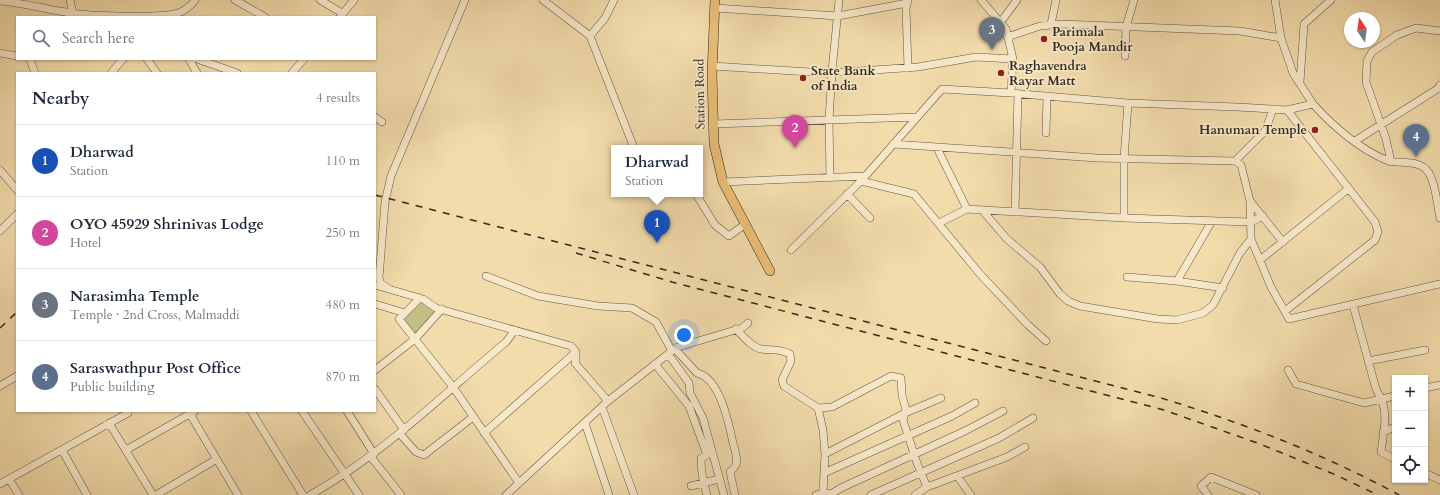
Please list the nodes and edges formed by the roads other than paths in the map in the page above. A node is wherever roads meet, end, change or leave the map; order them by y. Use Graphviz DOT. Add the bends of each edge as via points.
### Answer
graph roads {
  1 [pos="70,0"];
  2 [pos="195,0"];
  3 [pos="235,0"];
  4 [pos="320,0"];
  5 [pos="354,0"];
  6 [pos="464,0"];
  7 [pos="543,0"];
  8 [pos="614,0"];
  9 [pos="839,0"];
  10 [pos="981,0"];
  11 [pos="1017,0"];
  12 [pos="1056,0"];
  13 [pos="1134,0"];
  14 [pos="1275,0"];
  15 [pos="0,1"];
  16 [pos="908,1"];
  17 [pos="1327,1"];
  18 [pos="715,4"];
  19 [pos="73,14"];
  20 [pos="341,15"];
  21 [pos="96,16"];
  22 [pos="167,16"];
  23 [pos="263,16"];
  24 [pos="838,16"];
  25 [pos="1000,23"];
  26 [pos="1051,24"];
  27 [pos="1126,26"];
  28 [pos="1440,31"];
  29 [pos="590,36"];
  30 [pos="1007,37"];
  31 [pos="1281,38"];
  32 [pos="0,53"];
  33 [pos="16,56"];
  34 [pos="1125,56"];
  35 [pos="1013,59"];
  36 [pos="30,60"];
  37 [pos="122,60"];
  38 [pos="148,60"];
  39 [pos="190,60"];
  40 [pos="200,60"];
  41 [pos="303,60"];
  42 [pos="712,66"];
  43 [pos="908,68"];
  44 [pos="832,71"];
  45 [pos="35,72"];
  46 [pos="112,72"];
  47 [pos="156,72"];
  48 [pos="196,72"];
  49 [pos="234,72"];
  50 [pos="293,72"];
  51 [pos="1300,82"];
  52 [pos="1440,85"];
  53 [pos="1015,93"];
  54 [pos="1047,96"];
  55 [pos="1128,103"];
  56 [pos="1313,104"];
  57 [pos="1273,110"];
  58 [pos="1287,110"];
  59 [pos="917,117"];
  60 [pos="376,118"];
  61 [pos="830,120"];
  62 [pos="382,122"];
  63 [pos="714,124"];
  64 [pos="1381,125"];
  65 [pos="1046,133"];
  66 [pos="1356,141"];
  67 [pos="893,144"];
  68 [pos="633,145"];
  69 [pos="937,148"];
  70 [pos="1016,153"];
  71 [pos="1124,159"];
  72 [pos="1235,161"];
  73 [pos="1391,162"];
  74 [pos="0,170"];
  75 [pos="830,177"];
  76 [pos="863,178"];
  77 [pos="723,182"];
  78 [pos="16,189"];
  79 [pos="1348,189"];
  80 [pos="847,194"];
  81 [pos="698,197"];
  82 [pos="1250,202"];
  83 [pos="967,209"];
  84 [pos="982,210"];
  85 [pos="1015,212"];
  86 [pos="16,215"];
  87 [pos="1263,216"];
  88 [pos="870,218"];
  89 [pos="1124,218"];
  90 [pos="1440,218"];
  91 [pos="1212,221"];
  92 [pos="938,222"];
  93 [pos="1251,222"];
  94 [pos="744,225"];
  95 [pos="0,231"];
  96 [pos="1251,239"];
  97 [pos="1283,242"];
  98 [pos="791,250"];
  99 [pos="1260,260"];
  100 [pos="770,271"];
  101 [pos="486,276"];
  102 [pos="1127,277"];
  103 [pos="1177,281"];
  104 [pos="1440,284"];
  105 [pos="376,285"];
  106 [pos="387,287"];
  107 [pos="1223,288"];
  108 [pos="420,298"];
  109 [pos="376,304"];
  110 [pos="1353,306"];
  111 [pos="442,309"];
  112 [pos="1285,311"];
  113 [pos="405,312"];
  114 [pos="748,323"];
  115 [pos="736,329"];
  116 [pos="515,330"];
  117 [pos="415,338"];
  118 [pos="1046,342"];
  119 [pos="1425,350"];
  120 [pos="672,351"];
  121 [pos="576,352"];
  122 [pos="1368,361"];
  123 [pos="655,364"];
  124 [pos="376,369"];
  125 [pos="1288,370"];
  126 [pos="16,377"];
  127 [pos="1440,385"];
  128 [pos="0,386"];
  129 [pos="453,387"];
  130 [pos="1428,387"];
  131 [pos="376,391"];
  132 [pos="1392,397"];
  133 [pos="941,398"];
  134 [pos="1382,399"];
  135 [pos="608,401"];
  136 [pos="976,403"];
  137 [pos="602,407"];
  138 [pos="818,408"];
  139 [pos="1003,411"];
  140 [pos="193,412"];
  141 [pos="252,412"];
  142 [pos="303,412"];
  143 [pos="348,412"];
  144 [pos="128,413"];
  145 [pos="905,413"];
  146 [pos="473,417"];
  147 [pos="1033,418"];
  148 [pos="109,423"];
  149 [pos="585,423"];
  150 [pos="1392,428"];
  151 [pos="402,432"];
  152 [pos="484,432"];
  153 [pos="1383,432"];
  154 [pos="908,436"];
  155 [pos="1025,447"];
  156 [pos="62,450"];
  157 [pos="126,450"];
  158 [pos="825,454"];
  159 [pos="914,454"];
  160 [pos="373,456"];
  161 [pos="217,458"];
  162 [pos="1392,458"];
  163 [pos="824,473"];
  164 [pos="921,473"];
  165 [pos="0,474"];
  166 [pos="1428,474"];
  167 [pos="344,475"];
  168 [pos="957,476"];
  169 [pos="719,479"];
  170 [pos="1440,480"];
  171 [pos="4,482"];
  172 [pos="703,482"];
  173 [pos="519,483"];
  174 [pos="692,486"];
  175 [pos="927,487"];
  176 [pos="1246,492"];
  177 [pos="819,494"];
  178 [pos="19,495"];
  179 [pos="87,495"];
  180 [pos="153,495"];
  181 [pos="156,495"];
  182 [pos="238,495"];
  183 [pos="303,495"];
  184 [pos="310,495"];
  185 [pos="359,495"];
  186 [pos="401,495"];
  187 [pos="506,495"];
  188 [pos="609,495"];
  189 [pos="634,495"];
  190 [pos="707,495"];
  191 [pos="724,495"];
  192 [pos="735,495"];
  193 [pos="871,495"];
  194 [pos="916,495"];
  195 [pos="971,495"];
  196 [pos="1208,495"];
  197 [pos="1256,495"];
  1 -- 19 [label="street"];
  2 -- 22 [label="street" via="182,12"];
  3 -- 23 [label="street"];
  4 -- 20 [label="street"];
  5 -- 20 [label="street"];
  6 -- 106 [label="street" via="391,176 385,202 379,278 381,284"];
  7 -- 29 [label="street"];
  8 -- 29 [label="street" via="605,18"];
  9 -- 24 [label="street"];
  10 -- 25 [label="street"];
  11 -- 25 [label="street"];
  12 -- 26 [label="street"];
  13 -- 27 [label="street"];
  14 -- 31 [label="street"];
  15 -- 19 [label="street" via="23,3"];
  16 -- 24 [label="street"];
  16 -- 43 [label="street"];
  17 -- 51 [label="street" via="1304,24"];
  18 -- 24 [label="street"];
  18 -- 42 [label="main road, Station Road"];
  19 -- 21 [label="street"];
  21 -- 22 [label="street"];
  24 -- 44 [label="street"];
  25 -- 30 [label="street" via="1006,29"];
  26 -- 27 [label="street"];
  26 -- 30 [label="street"];
  27 -- 31 [label="street" via="1240,31"];
  27 -- 34 [label="street"];
  28 -- 64 [label="street" via="1416,28 1397,35 1372,52 1367,61 1366,82"];
  29 -- 68 [label="street"];
  30 -- 35 [label="street"];
  31 -- 51 [label="street"];
  32 -- 33 [label="street"];
  35 -- 43 [label="street" via="976,57"];
  35 -- 53 [label="street"];
  36 -- 45 [label="street"];
  37 -- 46 [label="street"];
  38 -- 47 [label="street"];
  39 -- 48 [label="street"];
  40 -- 49 [label="street"];
  41 -- 50 [label="street"];
  42 -- 44 [label="street"];
  42 -- 63 [label="main road, Station Road"];
  43 -- 44 [label="street"];
  44 -- 61 [label="street"];
  51 -- 56 [label="street"];
  52 -- 64 [label="street"];
  53 -- 54 [label="street"];
  53 -- 59 [label="street" via="942,89"];
  53 -- 70 [label="street"];
  54 -- 55 [label="street"];
  54 -- 65 [label="street"];
  55 -- 57 [label="street"];
  55 -- 71 [label="street"];
  56 -- 58 [label="street"];
  56 -- 66 [label="street" via="1332,125"];
  57 -- 58 [label="street"];
  57 -- 72 [label="street" via="1265,131"];
  58 -- 79 [label="street"];
  59 -- 61 [label="street"];
  59 -- 67 [label="street"];
  60 -- 62 [label="street"];
  61 -- 63 [label="street"];
  61 -- 75 [label="street"];
  63 -- 77 [label="main road, Station Road" via="714,144"];
  64 -- 66 [label="street"];
  64 -- 73 [label="street"];
  66 -- 73 [label="street" via="1376,156"];
  67 -- 69 [label="street"];
  67 -- 76 [label="street"];
  69 -- 70 [label="street"];
  69 -- 83 [label="street"];
  70 -- 71 [label="street"];
  70 -- 85 [label="street"];
  71 -- 72 [label="street"];
  71 -- 89 [label="street"];
  72 -- 82 [label="street" via="1241,165"];
  73 -- 90 [label="street" via="1421,165 1429,173"];
  74 -- 78 [label="street"];
  75 -- 76 [label="street"];
  75 -- 77 [label="street"];
  76 -- 80 [label="street"];
  76 -- 92 [label="street" via="914,194"];
  77 -- 94 [label="main road, Station Road"];
  79 -- 97 [label="street"];
  79 -- 112 [label="street" via="1375,222 1378,232 1375,240"];
  80 -- 88 [label="street"];
  80 -- 98 [label="street"];
  81 -- 94 [label="street" via="715,225 729,236"];
  82 -- 87 [label="street"];
  82 -- 93 [label="street"];
  83 -- 84 [label="street"];
  83 -- 92 [label="street"];
  84 -- 85 [label="street"];
  84 -- 107 [label="street" via="1007,239 1040,267 1060,294 1080,306 1177,320 1203,313 1213,305"];
  85 -- 89 [label="street"];
  86 -- 95 [label="street"];
  87 -- 93 [label="street"];
  87 -- 97 [label="street"];
  89 -- 91 [label="street"];
  91 -- 93 [label="street"];
  91 -- 103 [label="street"];
  92 -- 118 [label="street" via="980,274"];
  93 -- 96 [label="street"];
  94 -- 100 [label="main road, Station Road"];
  96 -- 99 [label="street"];
  96 -- 107 [label="street" via="1240,253"];
  97 -- 99 [label="street"];
  99 -- 112 [label="street" via="1271,287"];
  101 -- 120 [label="street" via="538,296 598,306 632,308 656,322"];
  102 -- 103 [label="street"];
  103 -- 107 [label="street"];
  104 -- 110 [label="street"];
  105 -- 106 [label="street"];
  106 -- 108 [label="street"];
  108 -- 111 [label="street"];
  108 -- 113 [label="street"];
  109 -- 113 [label="street"];
  110 -- 112 [label="street" via="1288,319"];
  110 -- 122 [label="street"];
  111 -- 116 [label="street"];
  111 -- 117 [label="street"];
  113 -- 117 [label="street" via="399,319"];
  114 -- 115 [label="street"];
  115 -- 120 [label="street"];
  115 -- 138 [label="street" via="760,349 776,349 790,354 791,361 782,377 784,386"];
  116 -- 121 [label="street" via="566,344"];
  116 -- 129 [label="street" via="506,342"];
  117 -- 124 [label="street"];
  117 -- 129 [label="street"];
  119 -- 122 [label="street"];
  120 -- 123 [label="street"];
  120 -- 169 [label="street" via="703,418"];
  120 -- 192 [label="street" via="712,384 726,412 736,457 736,465 730,472"];
  121 -- 135 [label="street" via="575,363"];
  121 -- 152 [label="street"];
  122 -- 134 [label="street" via="1376,390"];
  123 -- 135 [label="street"];
  123 -- 172 [label="street" via="689,406 707,455 701,458"];
  125 -- 134 [label="street" via="1296,384 1364,403"];
  126 -- 128 [label="street"];
  127 -- 130 [label="street"];
  129 -- 146 [label="street"];
  129 -- 151 [label="street"];
  131 -- 151 [label="street"];
  132 -- 134 [label="street"];
  133 -- 145 [label="street"];
  134 -- 153 [label="street" via="1385,417"];
  135 -- 137 [label="street"];
  136 -- 154 [label="street"];
  137 -- 149 [label="street"];
  137 -- 189 [label="street"];
  138 -- 145 [label="street" via="832,407 891,376 902,378"];
  138 -- 158 [label="street"];
  139 -- 159 [label="street"];
  140 -- 157 [label="street"];
  140 -- 161 [label="street"];
  141 -- 183 [label="street"];
  142 -- 167 [label="street"];
  143 -- 160 [label="street"];
  144 -- 148 [label="street"];
  145 -- 154 [label="street" via="903,420"];
  145 -- 158 [label="street"];
  146 -- 151 [label="street" via="424,455 416,452"];
  146 -- 152 [label="street"];
  147 -- 164 [label="street" via="999,438"];
  148 -- 156 [label="street"];
  148 -- 157 [label="street"];
  149 -- 173 [label="street"];
  149 -- 188 [label="street"];
  150 -- 153 [label="street"];
  151 -- 160 [label="street"];
  152 -- 173 [label="street"];
  153 -- 162 [label="street" via="1381,452"];
  154 -- 159 [label="street"];
  154 -- 163 [label="street"];
  155 -- 168 [label="street" via="1007,457"];
  156 -- 171 [label="street"];
  156 -- 179 [label="street"];
  157 -- 180 [label="street"];
  158 -- 163 [label="street"];
  159 -- 164 [label="street"];
  159 -- 177 [label="street" via="831,494"];
  160 -- 167 [label="street"];
  160 -- 186 [label="street"];
  161 -- 181 [label="street"];
  161 -- 182 [label="street"];
  163 -- 177 [label="street"];
  164 -- 175 [label="street"];
  164 -- 193 [label="street"];
  165 -- 171 [label="street"];
  166 -- 170 [label="street"];
  167 -- 184 [label="street"];
  167 -- 185 [label="street"];
  168 -- 175 [label="street"];
  168 -- 195 [label="street"];
  169 -- 172 [label="street"];
  169 -- 191 [label="street"];
  171 -- 178 [label="street"];
  172 -- 174 [label="street"];
  172 -- 190 [label="street"];
  173 -- 187 [label="street"];
  175 -- 194 [label="street"];
  176 -- 196 [label="street" via="1211,477 1201,486"];
  176 -- 197 [label="street"];
}
